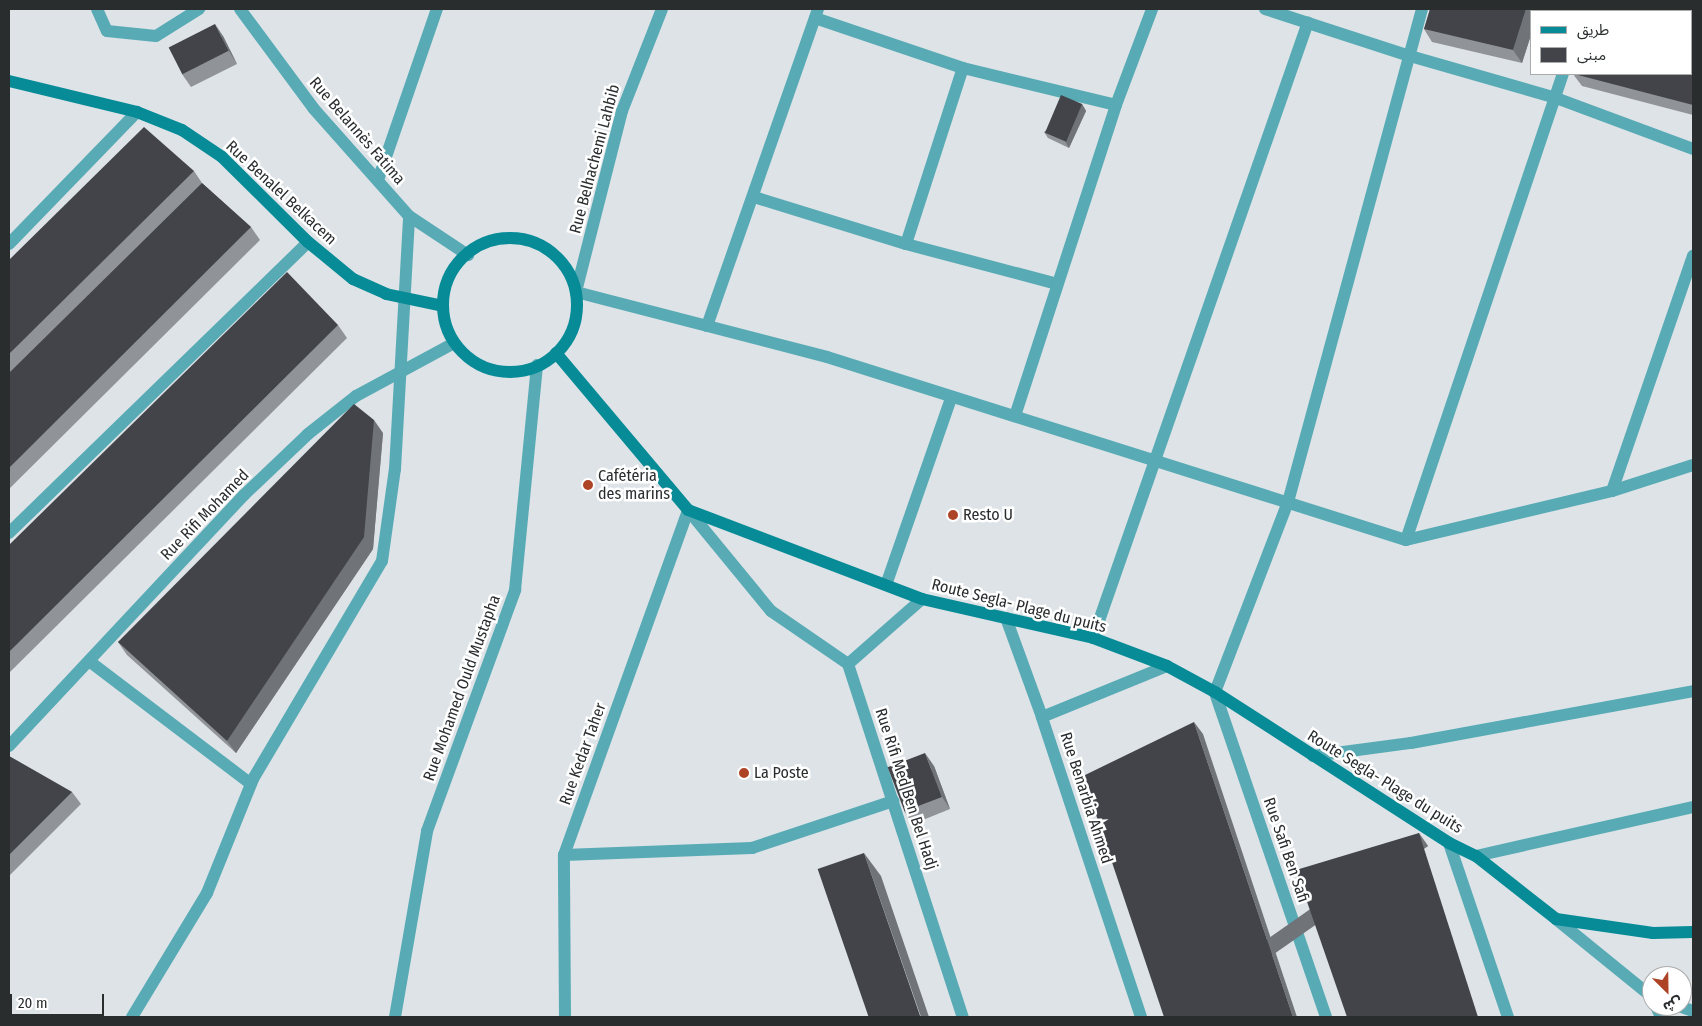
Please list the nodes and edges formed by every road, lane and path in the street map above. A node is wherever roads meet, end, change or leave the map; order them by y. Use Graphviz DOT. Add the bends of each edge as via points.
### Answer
graph roads {
  1 [pos="97,9"];
  2 [pos="199,9"];
  3 [pos="240,9"];
  4 [pos="437,9"];
  5 [pos="662,9"];
  6 [pos="1152,9"];
  7 [pos="1265,9"];
  8 [pos="1422,9"];
  9 [pos="816,13"];
  10 [pos="1308,22"];
  11 [pos="1410,56"];
  12 [pos="963,68"];
  13 [pos="1563,75"];
  14 [pos="9,81"];
  15 [pos="1556,98"];
  16 [pos="1116,105"];
  17 [pos="137,112"];
  18 [pos="1693,149"];
  19 [pos="378,180"];
  20 [pos="754,197"];
  21 [pos="409,216"];
  22 [pos="308,242"];
  23 [pos="9,244"];
  24 [pos="906,244"];
  25 [pos="468,255"];
  26 [pos="1693,256"];
  27 [pos="1057,284"];
  28 [pos="576,292"];
  29 [pos="405,299"];
  30 [pos="443,306"];
  31 [pos="707,326"];
  32 [pos="454,343"];
  33 [pos="556,353"];
  34 [pos="538,365"];
  35 [pos="398,373"];
  36 [pos="951,398"];
  37 [pos="1015,416"];
  38 [pos="1154,460"];
  39 [pos="1693,464"];
  40 [pos="1612,491"];
  41 [pos="1288,502"];
  42 [pos="688,510"];
  43 [pos="9,533"];
  44 [pos="1406,540"];
  45 [pos="886,585"];
  46 [pos="922,599"];
  47 [pos="1006,618"];
  48 [pos="1093,638"];
  49 [pos="89,661"];
  50 [pos="848,664"];
  51 [pos="1167,666"];
  52 [pos="1693,691"];
  53 [pos="1216,692"];
  54 [pos="1042,717"];
  55 [pos="9,746"];
  56 [pos="1313,756"];
  57 [pos="251,784"];
  58 [pos="893,801"];
  59 [pos="1693,807"];
  60 [pos="1449,843"];
  61 [pos="564,856"];
  62 [pos="1476,856"];
  63 [pos="1556,919"];
  64 [pos="1693,932"];
  65 [pos="1642,991"];
  66 [pos="132,1017"];
  67 [pos="395,1017"];
  68 [pos="566,1017"];
  69 [pos="963,1017"];
  70 [pos="1141,1017"];
  71 [pos="1326,1017"];
  72 [pos="1508,1017"];
  1 -- 2 [label="street" via="107,31 156,36"];
  3 -- 19 [label="street, Rue Belannès Fatima" via="314,109"];
  4 -- 19 [label="street"];
  5 -- 28 [label="street, Rue Belhachemi Lahbib" via="622,111"];
  6 -- 16 [label="street"];
  7 -- 10 [label="street"];
  8 -- 11 [label="street"];
  9 -- 12 [label="street"];
  9 -- 20 [label="street"];
  10 -- 11 [label="street"];
  10 -- 38 [label="street"];
  11 -- 15 [label="street"];
  11 -- 41 [label="street"];
  12 -- 16 [label="street"];
  12 -- 24 [label="street"];
  13 -- 15 [label="street"];
  14 -- 17 [label="street, Rue Benalel Belkacem"];
  15 -- 18 [label="street"];
  15 -- 44 [label="street"];
  16 -- 27 [label="street"];
  17 -- 22 [label="street, Rue Benalel Belkacem" via="182,130 222,157"];
  17 -- 23 [label="street"];
  19 -- 21 [label="street, Rue Belannès Fatima"];
  20 -- 24 [label="street"];
  20 -- 31 [label="street"];
  21 -- 25 [label="street, Rue Belannès Fatima"];
  21 -- 29 [label="street"];
  22 -- 29 [label="street, Rue Benalel Belkacem" via="353,279 369,288"];
  22 -- 43 [label="street"];
  24 -- 27 [label="street"];
  25 -- 28 [label="street" via="492,241 507,238 532,242 552,253 568,270"];
  25 -- 30 [label="street" via="458,262 443,292"];
  26 -- 40 [label="street"];
  27 -- 37 [label="street"];
  28 -- 31 [label="street"];
  28 -- 33 [label="street" via="572,331"];
  29 -- 30 [label="street, Rue Benalel Belkacem"];
  29 -- 35 [label="street"];
  30 -- 32 [label="street" via="446,328"];
  31 -- 36 [label="street" via="827,357"];
  32 -- 34 [label="street" via="476,364 496,371 519,372"];
  32 -- 35 [label="street, Rue Rifi Mohamed"];
  33 -- 34 [label="street"];
  33 -- 42 [label="street, Route Segla- Plage du puits"];
  34 -- 67 [label="street, Rue Mohamed Ould Mustapha" via="515,590 427,831"];
  35 -- 49 [label="street, Rue Rifi Mohamed" via="356,396 308,434 244,496"];
  35 -- 57 [label="street" via="395,469 382,561"];
  36 -- 37 [label="street"];
  36 -- 45 [label="street"];
  37 -- 38 [label="street"];
  38 -- 41 [label="street"];
  38 -- 48 [label="street"];
  39 -- 40 [label="street"];
  40 -- 44 [label="street"];
  41 -- 44 [label="street"];
  41 -- 53 [label="street"];
  42 -- 45 [label="street, Route Segla- Plage du puits"];
  42 -- 50 [label="street" via="771,612"];
  42 -- 61 [label="street, Rue Kedar Taher"];
  45 -- 46 [label="street, Route Segla- Plage du puits"];
  46 -- 47 [label="street, Route Segla- Plage du puits"];
  46 -- 50 [label="street"];
  47 -- 48 [label="street, Route Segla- Plage du puits"];
  47 -- 54 [label="street"];
  48 -- 51 [label="street, Route Segla- Plage du puits"];
  49 -- 55 [label="street, Rue Rifi Mohamed"];
  49 -- 57 [label="street"];
  50 -- 58 [label="street, Rue Rifi Med Ben Bel Hadj"];
  51 -- 53 [label="street, Route Segla- Plage du puits"];
  51 -- 54 [label="street, Rue Benarbia Ahmed"];
  52 -- 56 [label="street" via="1411,743"];
  53 -- 56 [label="street, Route Segla- Plage du puits"];
  53 -- 71 [label="street, Rue Safi Ben Safi"];
  54 -- 70 [label="street, Rue Benarbia Ahmed"];
  56 -- 60 [label="street, Route Segla- Plage du puits"];
  57 -- 66 [label="street" via="207,893"];
  58 -- 61 [label="street" via="752,848"];
  58 -- 69 [label="street, Rue Rifi Med Ben Bel Hadj"];
  59 -- 62 [label="street"];
  60 -- 62 [label="street, Route Segla- Plage du puits"];
  60 -- 72 [label="street"];
  61 -- 68 [label="street, Rue Kedar Taher"];
  62 -- 63 [label="street, Route Segla- Plage du puits"];
  63 -- 64 [label="street" via="1653,933"];
  63 -- 65 [label="street"];
}
